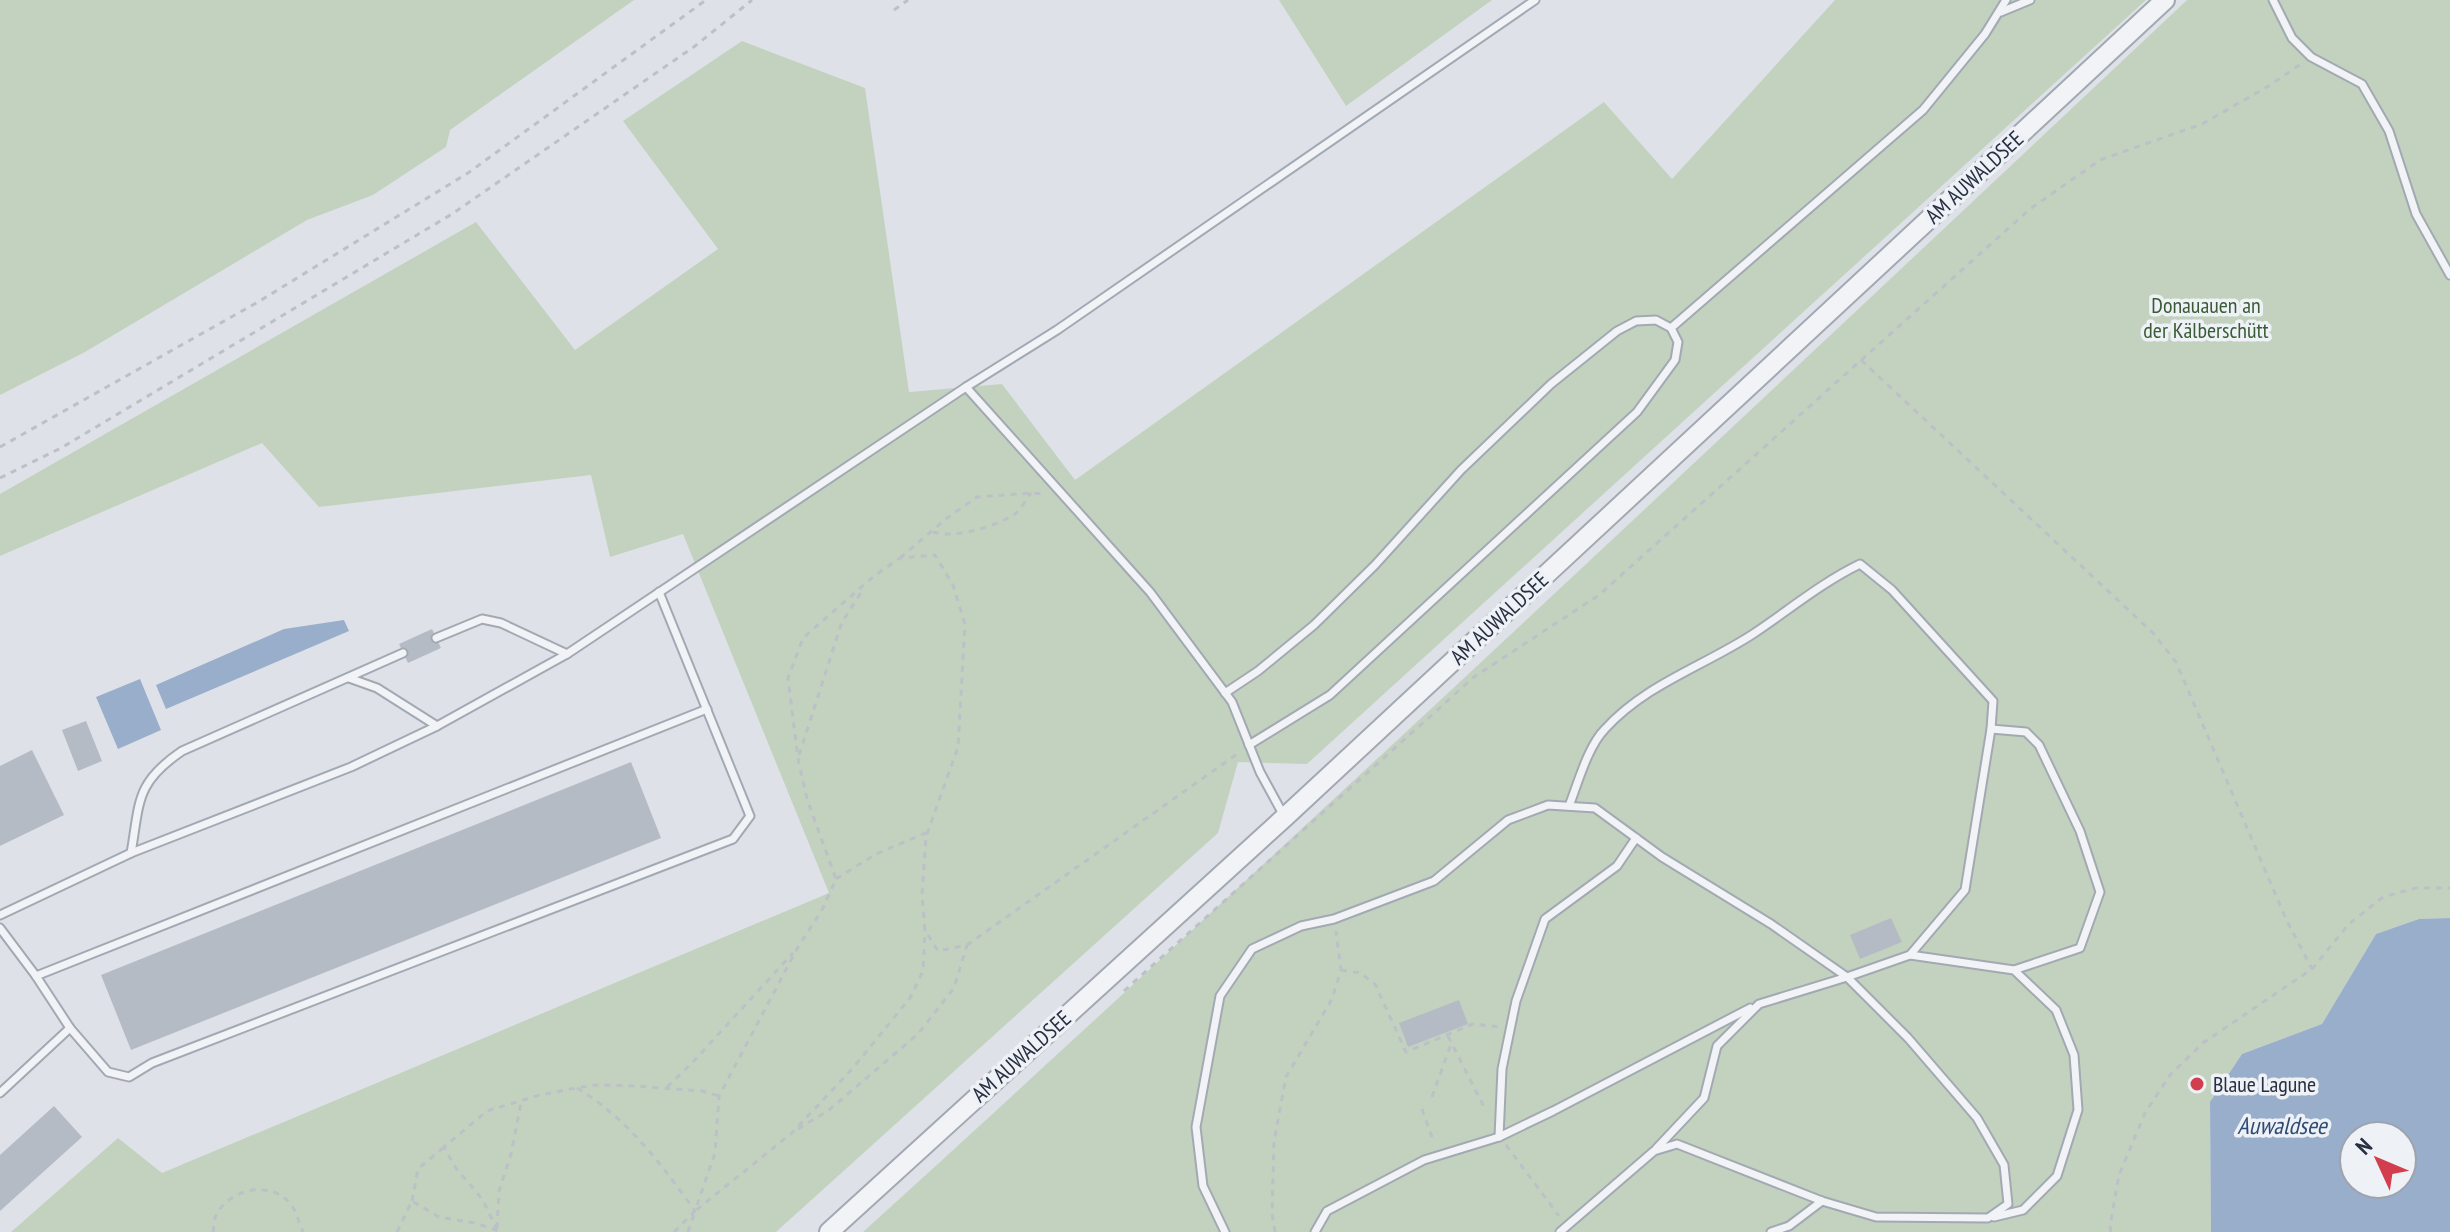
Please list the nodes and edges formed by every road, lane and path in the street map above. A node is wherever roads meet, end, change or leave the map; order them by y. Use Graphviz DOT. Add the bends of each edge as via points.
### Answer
graph roads {
  1 [pos="706,0"];
  2 [pos="752,0"];
  3 [pos="908,0"];
  4 [pos="1535,0"];
  5 [pos="2006,0"];
  6 [pos="2030,0"];
  7 [pos="2165,0"];
  8 [pos="2273,0"];
  9 [pos="894,10"];
  10 [pos="1996,16"];
  11 [pos="2311,57"];
  12 [pos="2450,275"];
  13 [pos="1671,328"];
  14 [pos="1861,360"];
  15 [pos="966,387"];
  16 [pos="0,447"];
  17 [pos="0,478"];
  18 [pos="1031,493"];
  19 [pos="1066,498"];
  20 [pos="932,531"];
  21 [pos="900,558"];
  22 [pos="874,576"];
  23 [pos="659,592"];
  24 [pos="436,638"];
  25 [pos="403,653"];
  26 [pos="567,654"];
  27 [pos="349,678"];
  28 [pos="1225,693"];
  29 [pos="707,709"];
  30 [pos="437,726"];
  31 [pos="1991,729"];
  32 [pos="1249,745"];
  33 [pos="798,759"];
  34 [pos="1569,806"];
  35 [pos="1285,817"];
  36 [pos="928,832"];
  37 [pos="1636,838"];
  38 [pos="131,853"];
  39 [pos="836,879"];
  40 [pos="2450,888"];
  41 [pos="0,915"];
  42 [pos="1334,919"];
  43 [pos="0,928"];
  44 [pos="925,930"];
  45 [pos="967,945"];
  46 [pos="798,947"];
  47 [pos="1910,955"];
  48 [pos="2312,969"];
  49 [pos="1341,970"];
  50 [pos="2014,970"];
  51 [pos="36,976"];
  52 [pos="1847,977"];
  53 [pos="1121,994"];
  54 [pos="1759,1004"];
  55 [pos="70,1028"];
  56 [pos="1510,1029"];
  57 [pos="1452,1043"];
  58 [pos="576,1088"];
  59 [pos="666,1088"];
  60 [pos="0,1093"];
  61 [pos="719,1096"];
  62 [pos="1432,1097"];
  63 [pos="522,1101"];
  64 [pos="1422,1109"];
  65 [pos="792,1133"];
  66 [pos="1499,1137"];
  67 [pos="444,1147"];
  68 [pos="1654,1151"];
  69 [pos="1438,1156"];
  70 [pos="412,1201"];
  71 [pos="1822,1201"];
  72 [pos="695,1211"];
  73 [pos="1988,1218"];
  74 [pos="499,1231"];
  75 [pos="213,1232"];
  76 [pos="303,1232"];
  77 [pos="397,1232"];
  78 [pos="674,1232"];
  79 [pos="688,1232"];
  80 [pos="829,1232"];
  81 [pos="1225,1232"];
  82 [pos="1275,1232"];
  83 [pos="1315,1232"];
  84 [pos="1560,1232"];
  85 [pos="1771,1232"];
  86 [pos="2111,1232"];
  1 -- 16 [label="path" via="468,173 258,302"];
  2 -- 17 [label="path" via="695,46 452,214 74,440"];
  3 -- 9 [label="path"];
  4 -- 15 [label="lane" via="1057,330"];
  5 -- 10 [label="lane"];
  6 -- 10 [label="lane"];
  7 -- 35 [label="street, AM AUWALDSEE"];
  8 -- 11 [label="lane" via="2292,38"];
  10 -- 13 [label="lane" via="1923,110"];
  11 -- 12 [label="lane" via="2362,84 2389,131 2416,214"];
  11 -- 14 [label="path" via="2202,124 2100,160 2030,209"];
  13 -- 28 [label="lane" via="1656,320 1636,321 1551,384 1314,625"];
  13 -- 32 [label="lane" via="1678,342 1675,360 1637,412 1330,695"];
  14 -- 48 [label="path" via="2153,633 2176,662"];
  14 -- 53 [label="path" via="1599,595 1474,677"];
  15 -- 19 [label="lane"];
  15 -- 23 [label="lane"];
  18 -- 19 [label="path"];
  18 -- 20 [label="path" via="977,497"];
  18 -- 20 [label="path" via="1017,512 990,527"];
  19 -- 28 [label="lane" via="1150,592"];
  20 -- 21 [label="path"];
  21 -- 22 [label="path"];
  21 -- 36 [label="path" via="935,555 953,585 965,624 958,747"];
  22 -- 33 [label="path" via="842,622"];
  22 -- 33 [label="path" via="803,638 788,678"];
  23 -- 26 [label="lane"];
  23 -- 29 [label="lane"];
  24 -- 26 [label="lane" via="482,619"];
  25 -- 27 [label="lane"];
  26 -- 30 [label="lane"];
  27 -- 30 [label="lane" via="377,688"];
  27 -- 38 [label="lane" via="182,751 160,766 141,792"];
  28 -- 32 [label="lane"];
  29 -- 51 [label="lane"];
  29 -- 55 [label="lane" via="750,816 733,839 152,1063 129,1077 108,1072"];
  30 -- 38 [label="lane" via="351,767"];
  31 -- 34 [label="lane" via="1993,701 1892,590 1860,564 1752,635 1655,687 1603,730"];
  31 -- 47 [label="lane" via="1965,890"];
  31 -- 50 [label="lane" via="2026,732 2039,745 2080,831 2100,892 2080,948"];
  32 -- 35 [label="lane"];
  32 -- 45 [label="path"];
  33 -- 39 [label="path"];
  34 -- 37 [label="lane" via="1595,808"];
  34 -- 42 [label="lane" via="1548,805 1508,820 1434,881"];
  35 -- 80 [label="street, AM AUWALDSEE"];
  36 -- 39 [label="path" via="876,854"];
  36 -- 44 [label="path" via="922,895"];
  37 -- 52 [label="lane"];
  37 -- 56 [label="lane" via="1617,866 1545,919"];
  38 -- 41 [label="lane"];
  39 -- 46 [label="path"];
  40 -- 48 [label="path" via="2416,888 2383,897 2349,924"];
  42 -- 49 [label="path"];
  42 -- 81 [label="lane" via="1301,926 1252,949 1220,996 1196,1127 1203,1186"];
  43 -- 51 [label="lane"];
  44 -- 45 [label="path" via="938,951"];
  44 -- 65 [label="path" via="923,971 910,998"];
  45 -- 65 [label="path" via="954,988 918,1034 829,1110"];
  46 -- 59 [label="path"];
  46 -- 61 [label="path"];
  47 -- 50 [label="lane"];
  47 -- 52 [label="lane"];
  48 -- 86 [label="path" via="2203,1043 2170,1075 2145,1113 2119,1175"];
  49 -- 56 [label="path" via="1360,973 1375,984 1406,1052 1473,1024"];
  49 -- 82 [label="path" via="1332,999 1286,1077 1274,1142"];
  50 -- 73 [label="lane" via="2056,1010 2074,1055 2078,1110 2057,1176 2023,1210"];
  51 -- 55 [label="lane"];
  52 -- 54 [label="lane"];
  52 -- 73 [label="lane" via="1977,1118 2004,1165 2008,1204"];
  54 -- 66 [label="lane"];
  54 -- 68 [label="lane" via="1717,1046 1704,1098"];
  55 -- 60 [label="lane"];
  56 -- 66 [label="lane"];
  57 -- 62 [label="path"];
  58 -- 59 [label="path"];
  58 -- 63 [label="path"];
  58 -- 72 [label="path" via="626,1126"];
  59 -- 61 [label="path"];
  61 -- 72 [label="path" via="715,1153"];
  63 -- 67 [label="path" via="487,1111"];
  63 -- 74 [label="path" via="499,1191"];
  64 -- 69 [label="path"];
  65 -- 72 [label="path"];
  66 -- 69 [label="lane"];
  67 -- 70 [label="path" via="418,1169"];
  67 -- 74 [label="path"];
  68 -- 71 [label="lane" via="1677,1144"];
  68 -- 84 [label="lane"];
  69 -- 83 [label="lane" via="1327,1211"];
  70 -- 74 [label="path" via="439,1217"];
  70 -- 77 [label="path"];
  71 -- 73 [label="lane" via="1876,1217"];
  71 -- 85 [label="lane" via="1789,1226"];
  72 -- 78 [label="path"];
  72 -- 79 [label="path"];
  75 -- 76 [label="path" via="217,1214 234,1195 262,1189 291,1203"];
}
